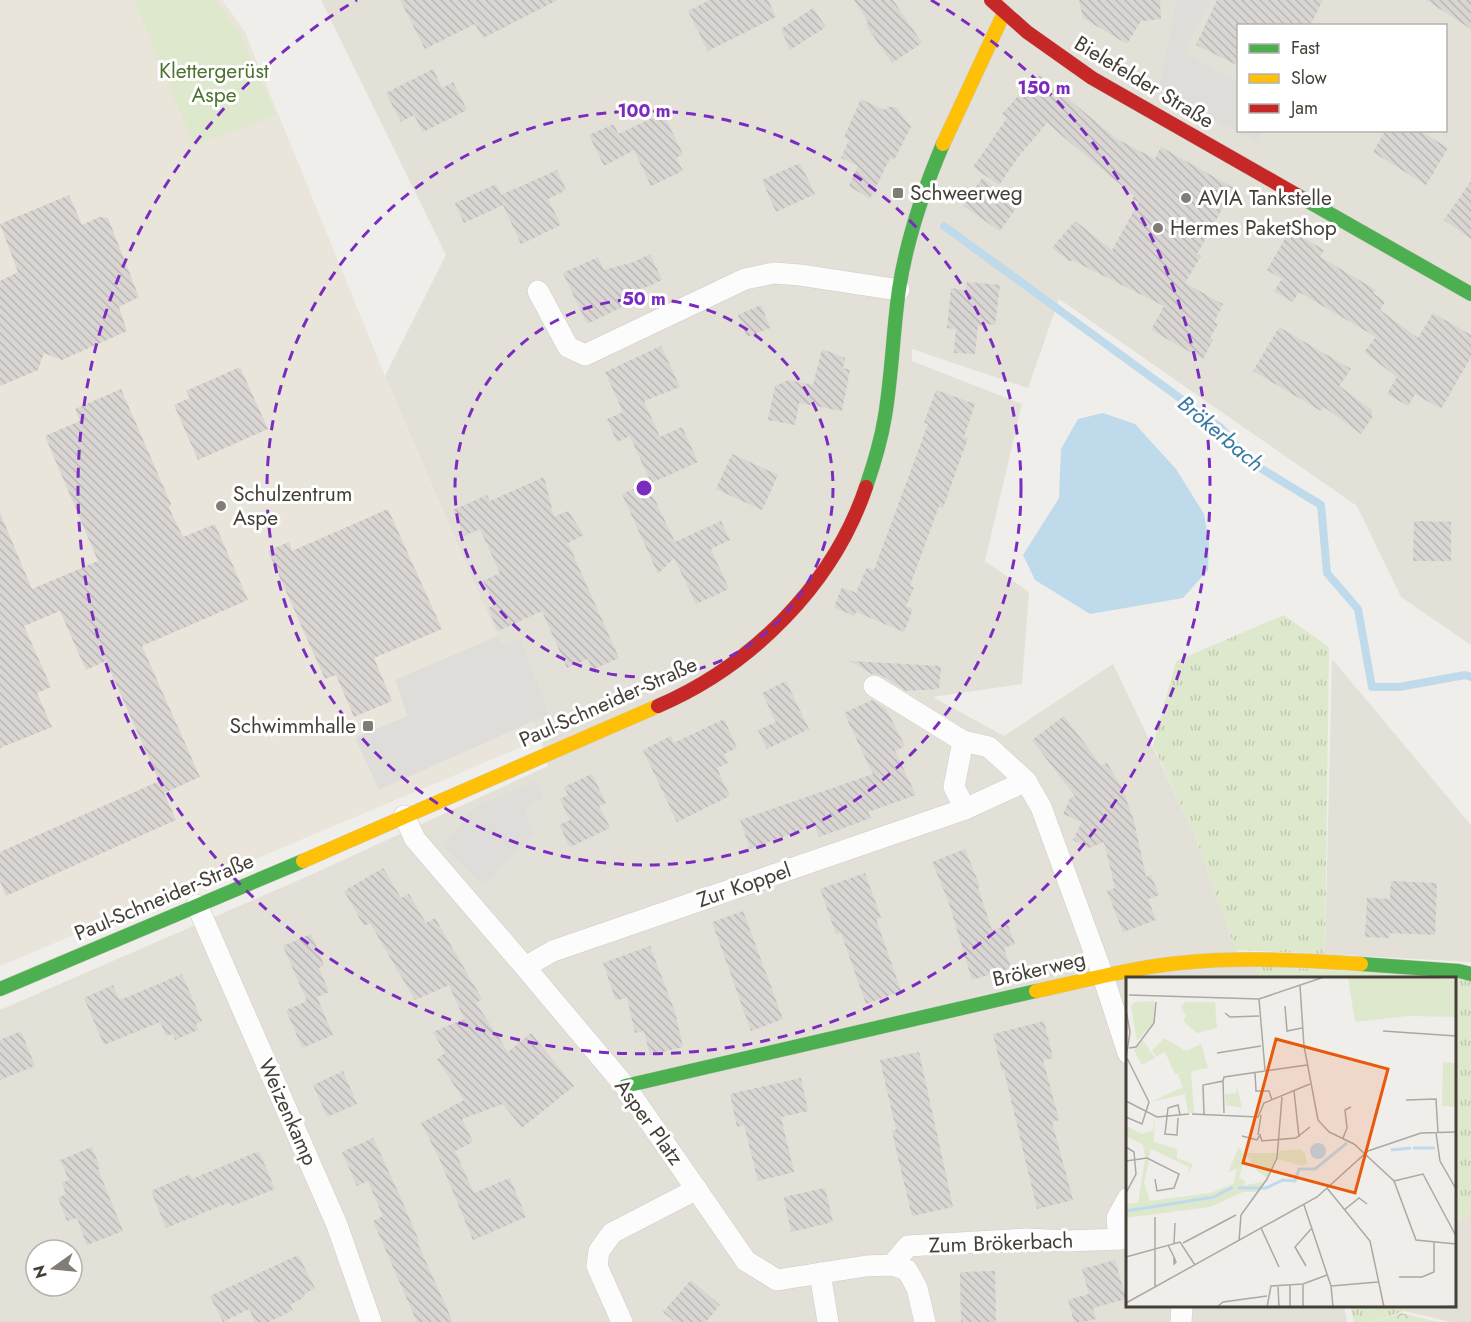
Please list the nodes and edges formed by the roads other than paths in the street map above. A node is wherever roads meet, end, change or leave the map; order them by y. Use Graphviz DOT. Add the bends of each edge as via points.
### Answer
graph roads {
  1 [pos="1001,4"];
  2 [pos="899,290"];
  3 [pos="538,291"];
  4 [pos="1471,294"];
  5 [pos="874,686"];
  6 [pos="963,741"];
  7 [pos="1026,781"];
  8 [pos="965,809"];
  9 [pos="404,816"];
  10 [pos="197,905"];
  11 [pos="525,966"];
  12 [pos="1471,974"];
  13 [pos="1102,976"];
  14 [pos="0,989"];
  15 [pos="1126,1047"];
  16 [pos="625,1086"];
  17 [pos="697,1189"];
  18 [pos="1126,1202"];
  19 [pos="1123,1238"];
  20 [pos="892,1265"];
  21 [pos="820,1273"];
  22 [pos="1182,1307"];
  23 [pos="371,1322"];
  24 [pos="622,1322"];
  25 [pos="828,1322"];
  26 [pos="925,1322"];
  27 [pos="1181,1322"];
  1 -- 2 [label="street, Paul-Schneider-Straße" via="919,203"];
  1 -- 4 [label="street, Bielefelder Straße" via="1047,47 1092,78"];
  2 -- 3 [label="street" via="774,273 745,279 585,355 568,347"];
  2 -- 9 [label="street, Paul-Schneider-Straße" via="885,419 874,467 833,556 779,624 715,677 672,700"];
  5 -- 6 [label="street"];
  6 -- 7 [label="street" via="989,747"];
  6 -- 8 [label="street" via="954,787"];
  7 -- 8 [label="street, Zur Koppel"];
  7 -- 13 [label="street" via="1041,807"];
  8 -- 11 [label="street, Zur Koppel" via="553,951"];
  9 -- 10 [label="street, Paul-Schneider-Straße"];
  9 -- 11 [label="street, Asper Platz" via="415,839"];
  10 -- 14 [label="street, Paul-Schneider-Straße"];
  10 -- 23 [label="street, Weizenkamp" via="337,1225"];
  11 -- 16 [label="street, Asper Platz"];
  12 -- 13 [label="street, Brökerweg" via="1321,961 1232,960 1178,963"];
  13 -- 15 [label="street"];
  13 -- 16 [label="street, Brökerweg"];
  16 -- 17 [label="street, Asper Platz"];
  17 -- 21 [label="street, Asper Platz" via="746,1261 777,1280"];
  17 -- 24 [label="street" via="612,1233 599,1251 597,1266"];
  18 -- 19 [label="street, Zum Brökerbach" via="1117,1218"];
  19 -- 20 [label="street, Zum Brökerbach" via="908,1246"];
  20 -- 21 [label="street, Asper Platz"];
  20 -- 26 [label="street" via="907,1270 918,1288"];
  21 -- 25 [label="street"];
  22 -- 27 [label="street"];
}
